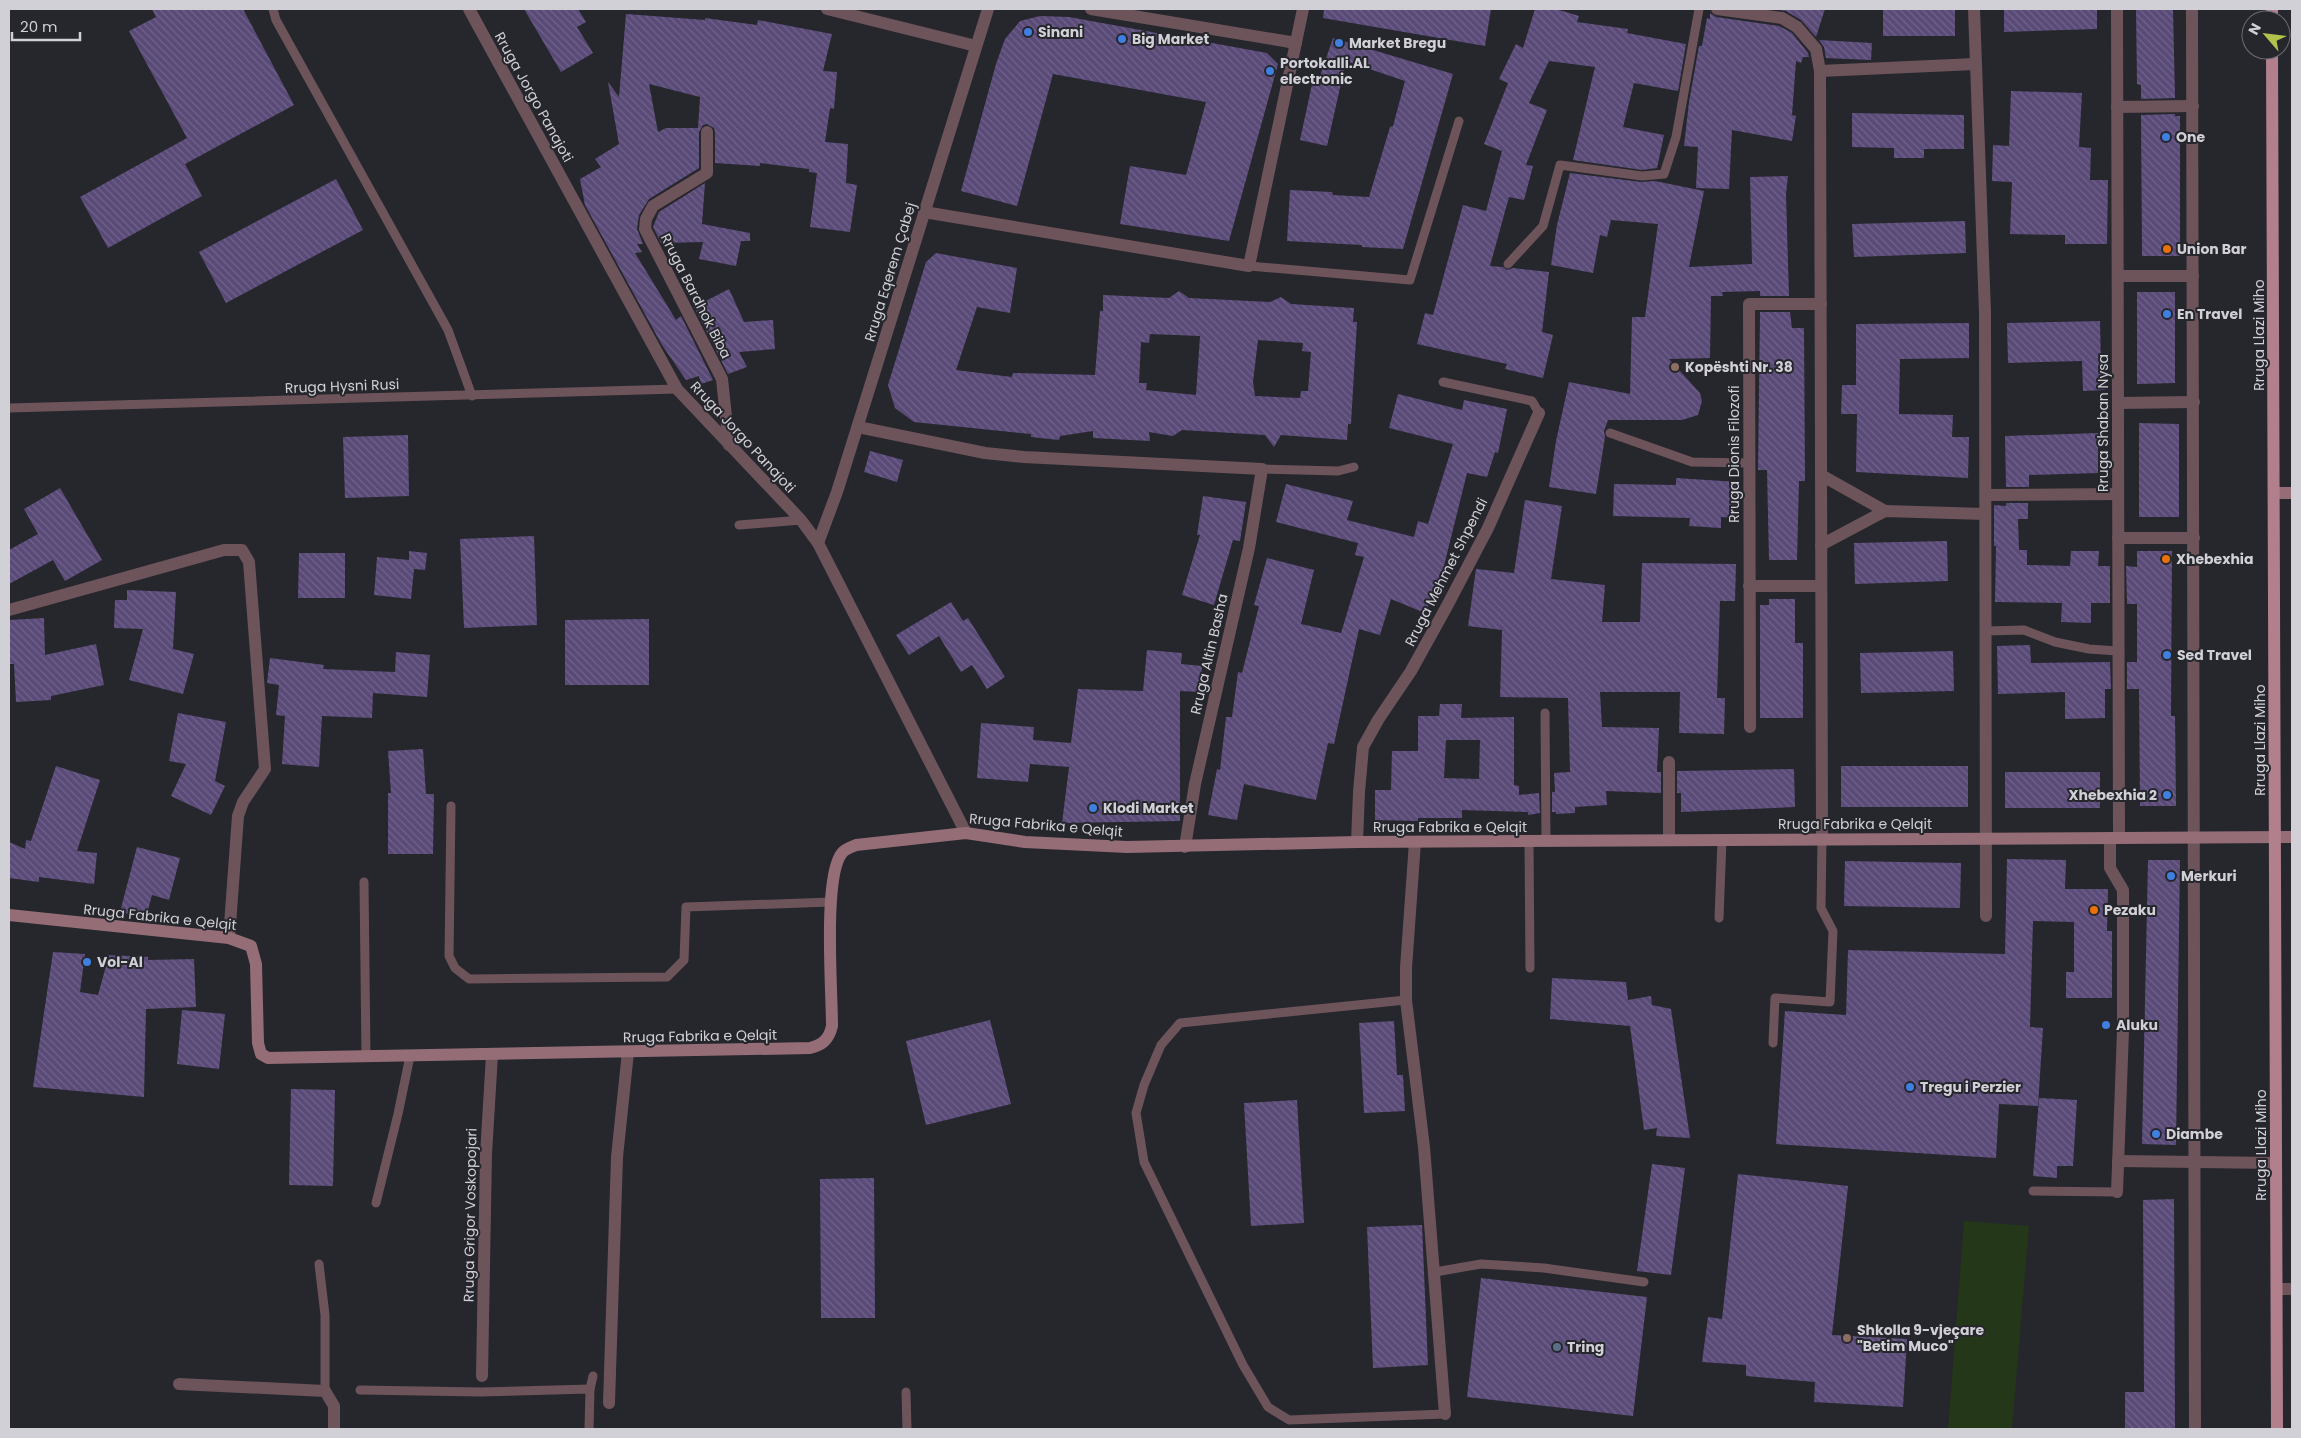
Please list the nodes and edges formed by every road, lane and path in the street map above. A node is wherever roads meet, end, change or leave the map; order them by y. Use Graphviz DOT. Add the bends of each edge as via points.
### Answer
graph roads {
  1 [pos="273,9"];
  2 [pos="469,9"];
  3 [pos="827,9"];
  4 [pos="988,9"];
  5 [pos="1091,9"];
  6 [pos="1302,9"];
  7 [pos="1699,9"];
  8 [pos="1717,9"];
  9 [pos="1974,9"];
  10 [pos="2117,9"];
  11 [pos="2192,9"];
  12 [pos="1296,43"];
  13 [pos="976,46"];
  14 [pos="2272,60"];
  15 [pos="1976,64"];
  16 [pos="1820,71"];
  17 [pos="2193,106"];
  18 [pos="2117,107"];
  19 [pos="1459,122"];
  20 [pos="707,132"];
  21 [pos="924,212"];
  22 [pos="1508,264"];
  23 [pos="1249,266"];
  24 [pos="2118,276"];
  25 [pos="2193,276"];
  26 [pos="1821,304"];
  27 [pos="1443,382"];
  28 [pos="677,389"];
  29 [pos="472,396"];
  30 [pos="2194,402"];
  31 [pos="2118,403"];
  32 [pos="9,408"];
  33 [pos="1539,413"];
  34 [pos="858,427"];
  35 [pos="1610,433"];
  36 [pos="729,445"];
  37 [pos="1749,464"];
  38 [pos="1354,467"];
  39 [pos="1262,469"];
  40 [pos="1821,475"];
  41 [pos="2274,493"];
  42 [pos="2292,493"];
  43 [pos="2118,494"];
  44 [pos="1986,495"];
  45 [pos="1884,511"];
  46 [pos="1985,514"];
  47 [pos="801,520"];
  48 [pos="739,525"];
  49 [pos="2118,538"];
  50 [pos="2194,538"];
  51 [pos="818,542"];
  52 [pos="1821,545"];
  53 [pos="1749,586"];
  54 [pos="1821,586"];
  55 [pos="9,610"];
  56 [pos="1986,631"];
  57 [pos="2118,651"];
  58 [pos="1545,713"];
  59 [pos="1750,727"];
  60 [pos="1669,762"];
  61 [pos="451,806"];
  62 [pos="966,833"];
  63 [pos="2194,837"];
  64 [pos="2275,837"];
  65 [pos="2292,837"];
  66 [pos="2114,838"];
  67 [pos="1986,839"];
  68 [pos="1669,840"];
  69 [pos="1722,840"];
  70 [pos="1822,840"];
  71 [pos="1530,841"];
  72 [pos="1546,841"];
  73 [pos="1357,842"];
  74 [pos="1414,842"];
  75 [pos="1185,847"];
  76 [pos="364,882"];
  77 [pos="832,902"];
  78 [pos="9,915"];
  79 [pos="1986,916"];
  80 [pos="1719,918"];
  81 [pos="230,938"];
  82 [pos="1530,968"];
  83 [pos="1406,1000"];
  84 [pos="1773,1043"];
  85 [pos="628,1052"];
  86 [pos="492,1055"];
  87 [pos="410,1056"];
  88 [pos="366,1057"];
  89 [pos="2118,1161"];
  90 [pos="2194,1161"];
  91 [pos="2276,1163"];
  92 [pos="2033,1191"];
  93 [pos="2117,1192"];
  94 [pos="376,1204"];
  95 [pos="319,1264"];
  96 [pos="1435,1272"];
  97 [pos="1644,1282"];
  98 [pos="2277,1289"];
  99 [pos="2292,1289"];
  100 [pos="482,1376"];
  101 [pos="593,1376"];
  102 [pos="180,1384"];
  103 [pos="590,1389"];
  104 [pos="360,1390"];
  105 [pos="325,1391"];
  106 [pos="481,1392"];
  107 [pos="906,1392"];
  108 [pos="609,1403"];
  109 [pos="1445,1414"];
  110 [pos="334,1429"];
  111 [pos="589,1429"];
  112 [pos="907,1429"];
  113 [pos="2195,1429"];
  114 [pos="2277,1429"];
  1 -- 29 [label="lane" via="276,20 448,330"];
  2 -- 28 [label="street, Rruga Jorgo Panajoti"];
  3 -- 13 [label="street"];
  4 -- 13 [label="street, Rruga Eqerem Çabej"];
  5 -- 12 [label="street"];
  6 -- 12 [label="street"];
  7 -- 22 [label="lane" via="1676,137 1664,174 1642,176 1560,165 1543,226"];
  8 -- 16 [label="street" via="1782,18 1797,27 1816,49"];
  9 -- 15 [label="street"];
  10 -- 18 [label="street, Rruga Shaban Nysa"];
  11 -- 17 [label="street"];
  12 -- 23 [label="street"];
  13 -- 21 [label="street, Rruga Eqerem Çabej"];
  14 -- 41 [label="main road, Rruga Llazi Miho"];
  15 -- 16 [label="street"];
  15 -- 44 [label="street" via="1986,313"];
  16 -- 26 [label="street"];
  17 -- 18 [label="street"];
  17 -- 25 [label="street"];
  18 -- 24 [label="street, Rruga Shaban Nysa"];
  19 -- 23 [label="lane" via="1410,280"];
  20 -- 36 [label="street, Rruga Bardhok Biba" via="707,173 653,206 645,229 722,379"];
  21 -- 23 [label="street"];
  21 -- 34 [label="street, Rruga Eqerem Çabej"];
  24 -- 25 [label="street"];
  24 -- 31 [label="street, Rruga Shaban Nysa"];
  25 -- 30 [label="street"];
  26 -- 37 [label="street, Rruga Dionis Filozofi" via="1749,304"];
  26 -- 40 [label="street"];
  27 -- 33 [label="lane, Rruga Mehmet Shpendi" via="1532,401"];
  28 -- 29 [label="lane, Rruga Hysni Rusi"];
  28 -- 36 [label="street, Rruga Jorgo Panajoti"];
  29 -- 32 [label="lane, Rruga Hysni Rusi"];
  30 -- 31 [label="street"];
  30 -- 50 [label="street"];
  31 -- 43 [label="street, Rruga Shaban Nysa"];
  33 -- 73 [label="street, Rruga Mehmet Shpendi" via="1488,528 1411,671 1363,748"];
  34 -- 39 [label="street" via="985,453"];
  34 -- 51 [label="street, Rruga Eqerem Çabej"];
  35 -- 37 [label="lane" via="1692,462"];
  36 -- 47 [label="street, Rruga Jorgo Panajoti"];
  37 -- 53 [label="street, Rruga Dionis Filozofi"];
  38 -- 39 [label="lane" via="1338,471"];
  39 -- 75 [label="street, Rruga Altin Basha" via="1249,548 1194,784"];
  40 -- 45 [label="street"];
  40 -- 52 [label="street"];
  41 -- 42 [label="street"];
  41 -- 64 [label="main road, Rruga Llazi Miho"];
  43 -- 44 [label="street"];
  43 -- 49 [label="street, Rruga Shaban Nysa"];
  44 -- 46 [label="street"];
  45 -- 46 [label="street"];
  45 -- 52 [label="street"];
  46 -- 56 [label="street"];
  47 -- 48 [label="lane"];
  47 -- 51 [label="street, Rruga Jorgo Panajoti"];
  49 -- 50 [label="street"];
  49 -- 57 [label="street, Rruga Shaban Nysa"];
  50 -- 63 [label="street"];
  51 -- 62 [label="street, Rruga Jorgo Panajoti"];
  52 -- 54 [label="street"];
  53 -- 54 [label="street"];
  53 -- 59 [label="street, Rruga Dionis Filozofi"];
  54 -- 70 [label="street"];
  55 -- 81 [label="street" via="224,550 242,550 249,562 265,770 243,802 238,816"];
  56 -- 57 [label="lane" via="2024,630 2054,642"];
  56 -- 67 [label="street"];
  57 -- 66 [label="street, Rruga Shaban Nysa"];
  58 -- 72 [label="lane"];
  60 -- 68 [label="street"];
  61 -- 77 [label="lane" via="449,956 455,968 469,979 667,977 684,960 686,907"];
  62 -- 75 [label="street, Rruga Fabrika e Qelqit" via="1053,844"];
  62 -- 77 [label="street, Rruga Fabrika e Qelqit" via="856,844 843,852 835,868"];
  63 -- 64 [label="street, Rruga Fabrika e Qelqit"];
  63 -- 66 [label="street, Rruga Fabrika e Qelqit"];
  63 -- 90 [label="street"];
  64 -- 65 [label="street, Rruga Fabrika e Qelqit"];
  64 -- 91 [label="main road, Rruga Llazi Miho"];
  66 -- 67 [label="street, Rruga Fabrika e Qelqit"];
  66 -- 89 [label="street, Rruga Shaban Nysa" via="2110,868 2123,890 2123,1031"];
  67 -- 70 [label="street, Rruga Fabrika e Qelqit"];
  67 -- 79 [label="street"];
  68 -- 69 [label="street, Rruga Fabrika e Qelqit"];
  68 -- 72 [label="street, Rruga Fabrika e Qelqit"];
  69 -- 70 [label="street, Rruga Fabrika e Qelqit"];
  69 -- 80 [label="lane"];
  70 -- 84 [label="lane" via="1821,908 1833,931 1830,1002 1776,998"];
  71 -- 72 [label="street, Rruga Fabrika e Qelqit"];
  71 -- 74 [label="street, Rruga Fabrika e Qelqit"];
  71 -- 82 [label="lane"];
  73 -- 74 [label="street, Rruga Fabrika e Qelqit"];
  73 -- 75 [label="street, Rruga Fabrika e Qelqit"];
  74 -- 83 [label="street"];
  76 -- 88 [label="lane"];
  77 -- 85 [label="street, Rruga Fabrika e Qelqit" via="832,1026 826,1041 819,1046 794,1049"];
  78 -- 81 [label="street, Rruga Fabrika e Qelqit"];
  81 -- 88 [label="street, Rruga Fabrika e Qelqit" via="251,946 254,954 261,1054 276,1060"];
  83 -- 96 [label="street"];
  83 -- 109 [label="lane" via="1180,1023 1161,1045 1136,1113 1144,1162 1243,1365 1268,1407 1289,1420"];
  85 -- 86 [label="street, Rruga Fabrika e Qelqit"];
  85 -- 108 [label="street" via="617,1157"];
  86 -- 87 [label="street, Rruga Fabrika e Qelqit"];
  86 -- 100 [label="street, Rruga Grigor Voskopojari" via="486,1154"];
  87 -- 88 [label="street, Rruga Fabrika e Qelqit"];
  87 -- 94 [label="lane"];
  89 -- 90 [label="street"];
  89 -- 93 [label="street"];
  90 -- 91 [label="street"];
  90 -- 113 [label="street"];
  91 -- 98 [label="main road, Rruga Llazi Miho"];
  92 -- 93 [label="lane"];
  95 -- 105 [label="lane" via="325,1315"];
  96 -- 97 [label="lane" via="1481,1264 1544,1268"];
  96 -- 109 [label="street"];
  98 -- 99 [label="street"];
  98 -- 114 [label="main road, Rruga Llazi Miho"];
  100 -- 106 [label="lane"];
  101 -- 103 [label="lane"];
  102 -- 105 [label="street"];
  103 -- 106 [label="lane"];
  103 -- 111 [label="lane"];
  104 -- 106 [label="lane"];
  105 -- 110 [label="street" via="334,1406"];
  107 -- 112 [label="lane"];
}
